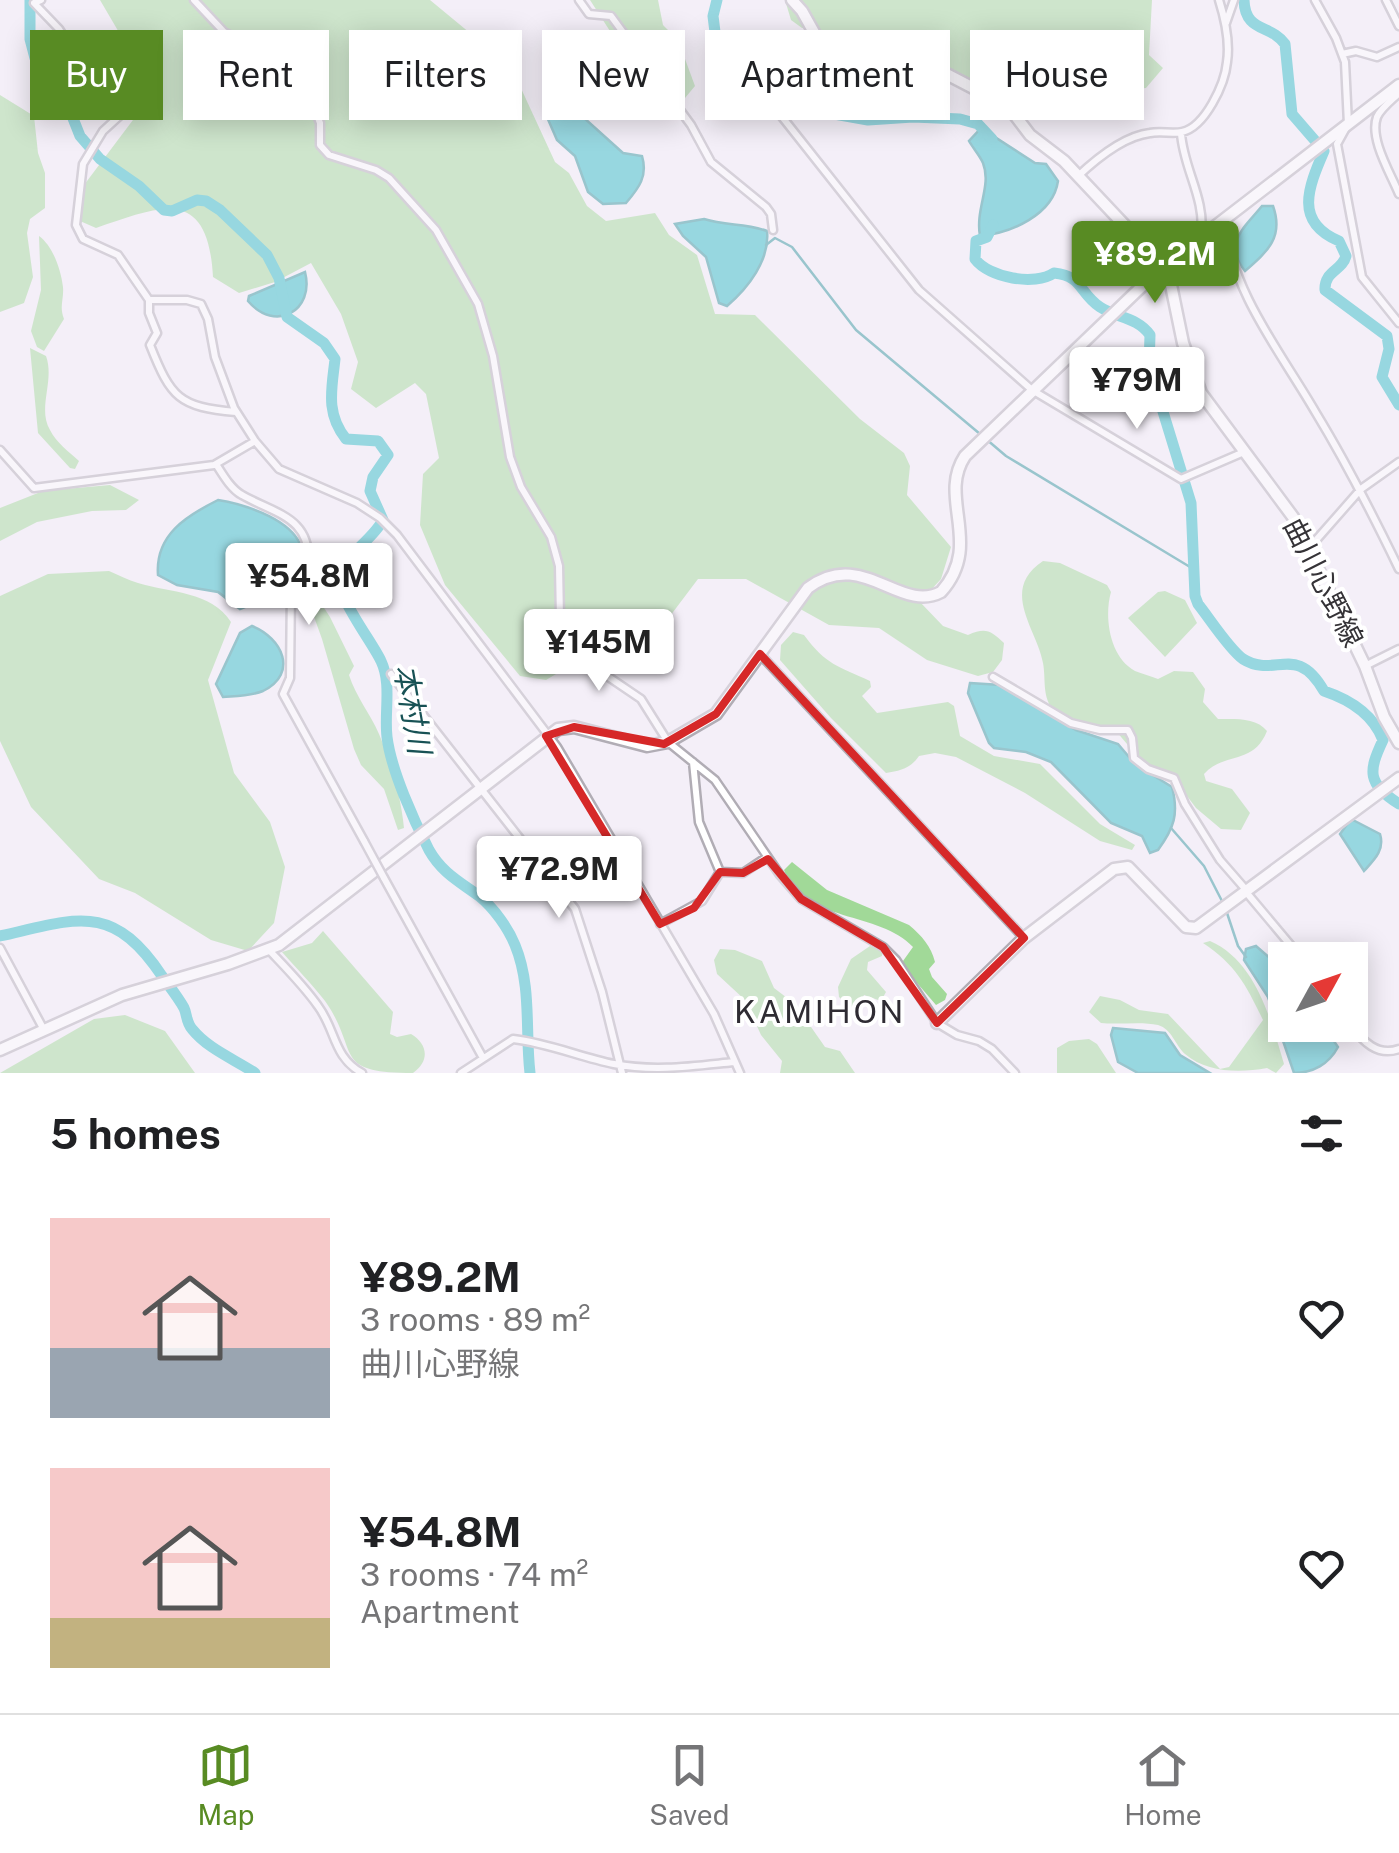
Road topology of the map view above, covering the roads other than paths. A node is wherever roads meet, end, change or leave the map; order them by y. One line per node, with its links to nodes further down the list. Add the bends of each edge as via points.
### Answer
1 (41, 0): 23 (street, via 34,3 78,59 128,82 127,109 83,164 76,225 83,239 118,254)
2 (194, 0): 41 (street, via 224,32 246,43 278,83 313,105 320,145 329,154 389,178 436,230 478,304 510,457 555,549 567,633 582,659 642,699)
3 (579, 0): 20 (street, via 589,14 611,16 711,162 766,207)
4 (792, 0): 17 (street, 曲川心野線, via 831,54 933,68 1008,106)
5 (1219, 0): 10 (street)
6 (1234, 0): 10 (street)
7 (1315, 0): 12 (street)
8 (1386, 0): 9 (street)
9 (1399, 26)
10 (1225, 29): 16 (street, via 1224,78 1208,110)
11 (1399, 47): 12 (street, via 1377,58)
12 (1342, 54): 15 (street)
13 (1399, 89): 15 (street); 18 (street, via 1377,117 1380,149)
14 (783, 120): 25 (street, via 920,290)
15 (1348, 124): 19 (street); 24 (street, via 1338,144 1362,277)
16 (1181, 133): 17 (street, via 1137,136); 21 (street, via 1202,210)
17 (1077, 177): 22 (street, 曲川心野線)
18 (1399, 194)
19 (1224, 219): 21 (street); 32 (street, via 1243,293)
20 (772, 230)
21 (1201, 236): 22 (street)
22 (1161, 268): 25 (street); 29 (street, 曲川心野線, via 1201,393)
23 (149, 300): 26 (street, via 201,304); 26 (street, via 158,333 150,345 165,382 197,408)
24 (1399, 324)
25 (1032, 390): 29 (street, via 1182,479); 36 (street, via 958,467 954,489 962,544 942,592 922,598 850,574 828,576 808,588)
26 (236, 412): 27 (street)
27 (255, 441): 31 (street); 40 (street, via 279,469 358,503 397,535)
28 (0, 450): 31 (street, via 34,488)
29 (1244, 452): 33 (street, 曲川心野線)
30 (1399, 462): 32 (street)
31 (216, 464): 59 (street, bridge, via 238,494 281,513 306,539 308,565 291,589 290,678 283,694)
32 (1361, 489): 33 (street); 34 (street)
33 (1310, 548): 37 (street, 曲川心野線)
34 (1399, 569)
35 (1399, 649): 37 (street)
36 (760, 654): 41 (street, via 716,714); 50 (street)
37 (1365, 666): 42 (street, 曲川心野線)
38 (391, 674): 45 (street)
39 (993, 677): 48 (street, via 1072,723 1128,730 1134,758 1174,778 1220,860)
40 (546, 736): 41 (street, via 574,728 640,746); 45 (street); 49 (street)
41 (668, 742): 43 (street)
42 (1399, 743)
43 (693, 760): 46 (street); 47 (street, via 700,822)
44 (1399, 778): 48 (street)
45 (479, 788): 53 (street); 61 (street, via 574,910)
46 (767, 857): 47 (street, via 744,873); 54 (street, via 801,898 883,947)
47 (720, 872): 49 (street, via 702,901)
48 (1247, 891): 50 (street, via 1191,928 1135,872 1121,867); 51 (street)
49 (660, 924): 60 (street, via 714,1014)
50 (1024, 938): 54 (street)
51 (1288, 942)
52 (0, 948): 55 (street)
53 (269, 950): 55 (street, via 122,995); 62 (street, via 321,1009 349,1066)
54 (937, 1023): 65 (street, via 980,1041)
55 (44, 1030): 58 (street)
56 (1366, 1042): 57 (street, via 1386,1052)
57 (1399, 1049)
58 (0, 1050)
59 (484, 1058): 61 (street, via 514,1039); 63 (street)
60 (734, 1062): 61 (street); 64 (street)
61 (621, 1069)
62 (362, 1073)
63 (461, 1073)
64 (740, 1073)
65 (1015, 1073)

